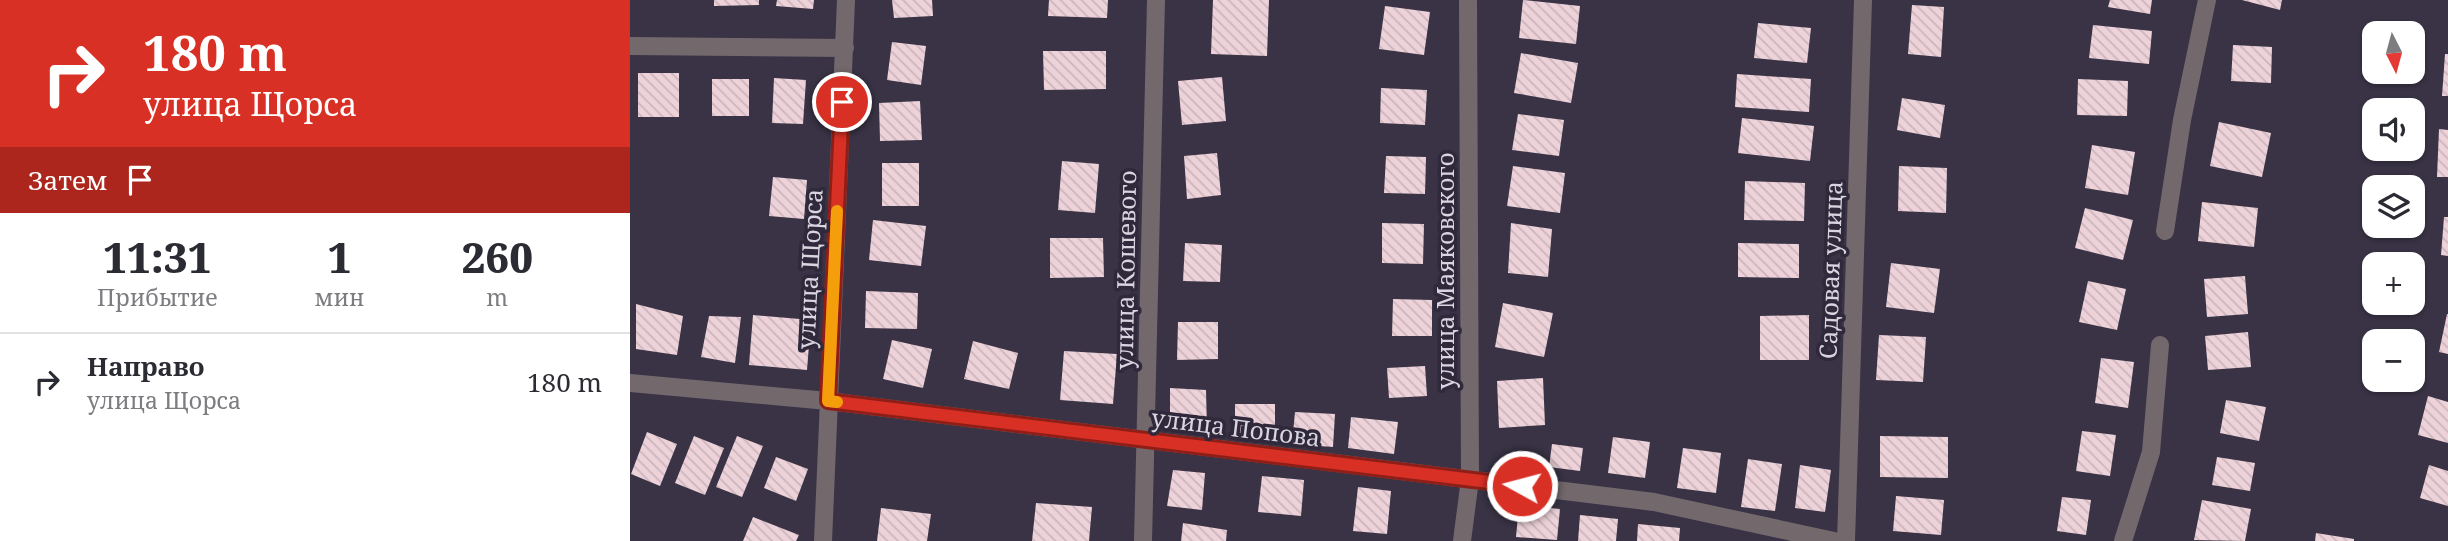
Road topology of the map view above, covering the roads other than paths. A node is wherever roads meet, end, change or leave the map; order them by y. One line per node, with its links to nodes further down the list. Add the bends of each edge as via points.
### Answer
1 (846, 0): 7 (street, улица Щорса)
2 (1156, 0): 12 (street, улица Кошевого)
3 (1468, 0): 13 (street, улица Маяковского)
4 (1863, 0): 18 (street, Садовая улица)
5 (2207, 0): 8 (street)
6 (630, 46): 7 (street)
7 (845, 48): 11 (street, улица Щорса)
8 (2165, 231)
9 (2160, 345): 19 (street, via 2151,452)
10 (630, 383): 11 (street, улица Попова)
11 (828, 401): 12 (street, улица Попова); 14 (street, улица Щорса)
12 (1145, 441): 13 (street, улица Попова); 15 (street, улица Кошевого)
13 (1470, 480): 16 (street, улица Маяковского); 17 (street, улица Попова, via 1654,502)
14 (823, 541)
15 (1143, 541)
16 (1462, 541)
17 (1834, 541)
18 (1846, 541)
19 (2123, 541)

